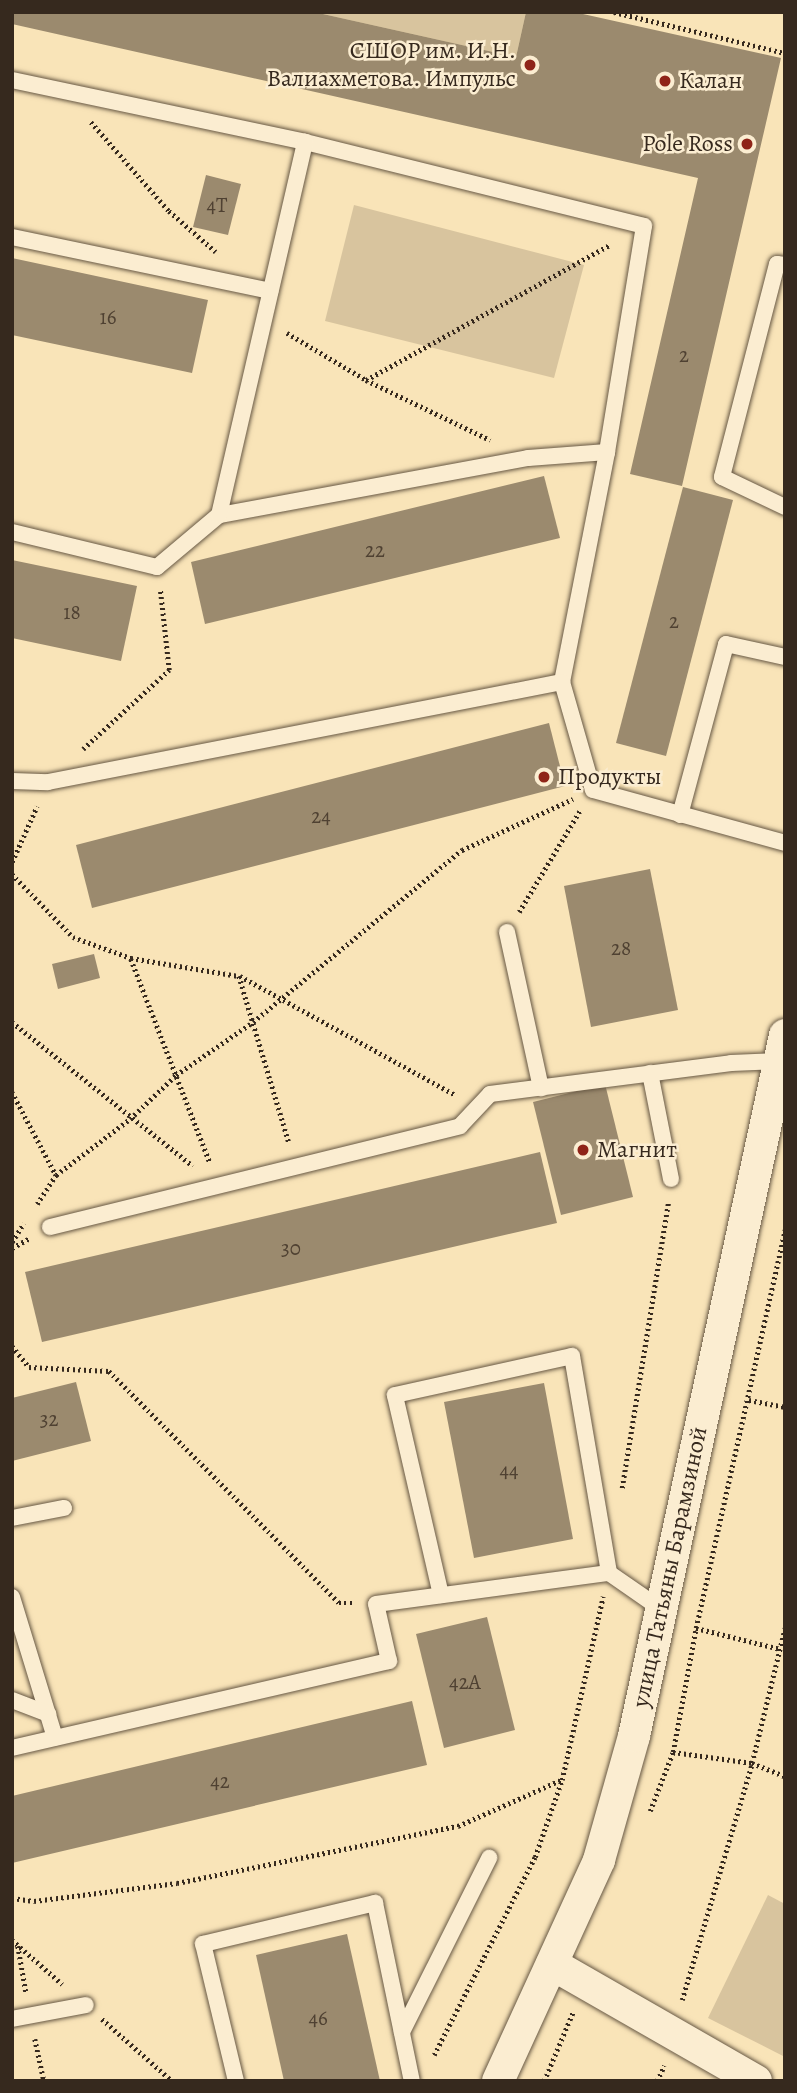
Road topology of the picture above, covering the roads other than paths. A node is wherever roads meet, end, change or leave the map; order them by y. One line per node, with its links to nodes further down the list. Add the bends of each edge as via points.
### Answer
1 (12, 80): 2 (lane)
2 (304, 142): 5 (lane); 6 (lane, via 644,226)
3 (12, 237): 5 (lane)
4 (785, 265): 7 (lane, via 777,264 723,477)
5 (263, 289): 8 (lane, via 264,320)
6 (607, 452): 8 (lane, via 528,458); 11 (lane)
7 (785, 507)
8 (219, 515): 9 (lane, via 157,567)
9 (12, 532)
10 (785, 657): 13 (lane, via 726,644)
11 (562, 682): 12 (lane, via 48,782); 13 (lane, via 593,790)
12 (12, 781)
13 (680, 815): 14 (lane)
14 (785, 844)
15 (507, 932): 18 (lane)
16 (782, 1048): 17 (lane); 26 (street, улица Татьяны Барамзиной)
17 (650, 1073): 18 (lane); 19 (lane)
18 (541, 1087): 20 (lane, via 490,1094 460,1126)
19 (671, 1179)
20 (50, 1227)
21 (64, 1508): 22 (lane)
22 (12, 1518)
23 (609, 1573): 24 (lane); 24 (lane, via 572,1356 395,1395); 26 (lane)
24 (441, 1595): 29 (lane, via 376,1604 388,1661)
25 (12, 1597): 28 (lane)
26 (661, 1609): 32 (street, улица Татьяны Барамзиной, via 634,1736 598,1860)
27 (12, 1700): 28 (lane)
28 (48, 1714): 29 (lane)
29 (55, 1738): 30 (lane)
30 (12, 1748)
31 (489, 1858): 35 (lane)
32 (552, 1965): 38 (street, улица Татьяны Барамзиной); 39 (street)
33 (86, 2005): 34 (lane)
34 (12, 2019)
35 (402, 2032): 36 (lane, via 375,1903 203,1944); 37 (lane)
36 (236, 2081)
37 (412, 2081)
38 (498, 2081)
39 (756, 2081)

